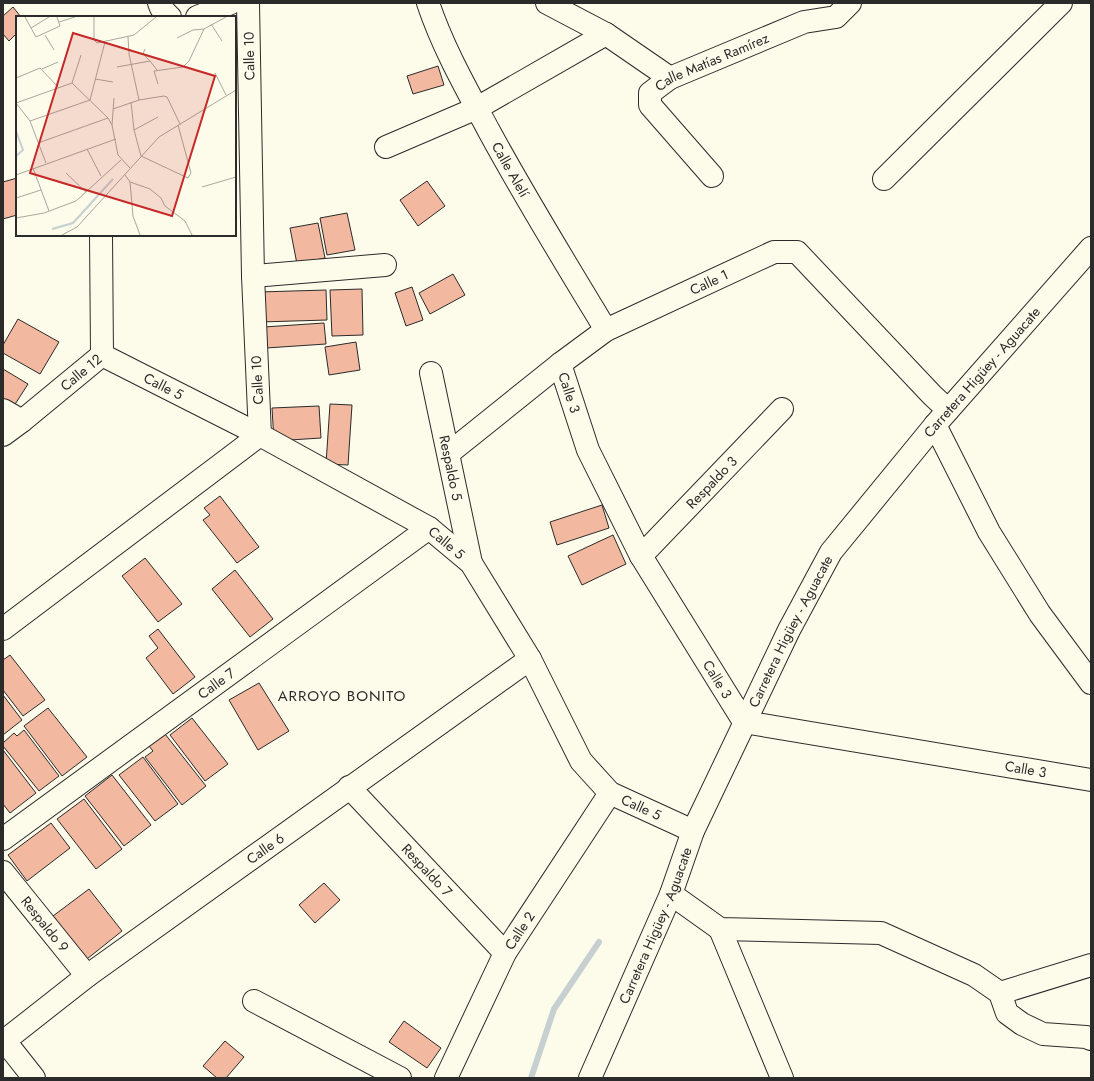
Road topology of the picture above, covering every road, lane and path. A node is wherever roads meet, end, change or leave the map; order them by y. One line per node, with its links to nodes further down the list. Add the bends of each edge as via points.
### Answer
1 (160, 3): 8 (street, via 161,8)
2 (231, 3): 9 (street)
3 (248, 3): 19 (street, Calle 10)
4 (428, 3): 12 (street, Calle Alelí, via 437,28)
5 (547, 3): 10 (street)
6 (850, 3): 11 (street, Calle Matías Ramírez, via 836,17 804,22)
7 (1061, 3): 15 (street)
8 (169, 16)
9 (199, 16)
10 (606, 34): 11 (street); 12 (street)
11 (670, 78): 14 (street, Calle Matías Ramírez, via 650,93 650,105)
12 (477, 108): 13 (street); 20 (street, Calle Alelí, via 528,201)
13 (386, 146)
14 (712, 176)
15 (884, 179)
16 (101, 236): 21 (street, Calle 12)
17 (1091, 248): 26 (street, Carretera Higüey - Aguacate)
18 (385, 265): 19 (street)
19 (253, 276): 29 (street, Calle 10)
20 (606, 330): 22 (street, Calle 1); 26 (street, Calle 1, via 774,252 798,252 932,395)
21 (102, 355): 27 (street, Calle 12); 29 (street, Calle 5)
22 (560, 364): 30 (street, Calle 1); 32 (street, Calle 3, via 588,450)
23 (431, 373): 30 (street, Respaldo 5)
24 (782, 409): 32 (street, Respaldo 3)
25 (3, 410): 27 (street)
26 (942, 417): 36 (street, via 989,532 1040,614); 37 (street, Carretera Higüey - Aguacate, via 831,552)
27 (22, 421): 28 (street, Calle 12)
28 (3, 435)
29 (260, 435): 31 (street, Calle 5); 34 (street)
30 (449, 453): 33 (street, Respaldo 5)
31 (429, 528): 33 (street, Calle 5); 42 (street, Calle 7)
32 (641, 556): 37 (street, Calle 3)
33 (471, 563): 35 (street, Calle 5)
34 (3, 629)
35 (530, 659): 39 (street, Calle 6); 40 (street, Calle 5, via 581,761)
36 (1091, 683)
37 (744, 722): 38 (street, Calle 3); 41 (street, Carretera Higüey - Aguacate)
38 (1091, 780)
39 (349, 787): 46 (street, Respaldo 7); 48 (street, Calle 6)
40 (610, 793): 41 (street, Calle 5); 46 (street, Calle 2)
41 (693, 831): 44 (street, Carretera Higüey - Aguacate)
42 (3, 839)
43 (3, 872): 48 (street, Respaldo 9)
44 (671, 894): 45 (street); 56 (street, Carretera Higüey - Aguacate)
45 (720, 929): 49 (street, via 881,933 974,976); 57 (street)
46 (504, 953): 55 (street, Calle 2)
47 (1091, 965): 49 (street)
48 (87, 976): 52 (street, Calle 6)
49 (1000, 994): 51 (street, via 1007,1013 1022,1024 1043,1034)
50 (254, 1001): 54 (street)
51 (1091, 1039)
52 (4, 1041): 53 (street)
53 (34, 1078)
54 (400, 1078)
55 (446, 1078)
56 (590, 1078)
57 (782, 1078)

